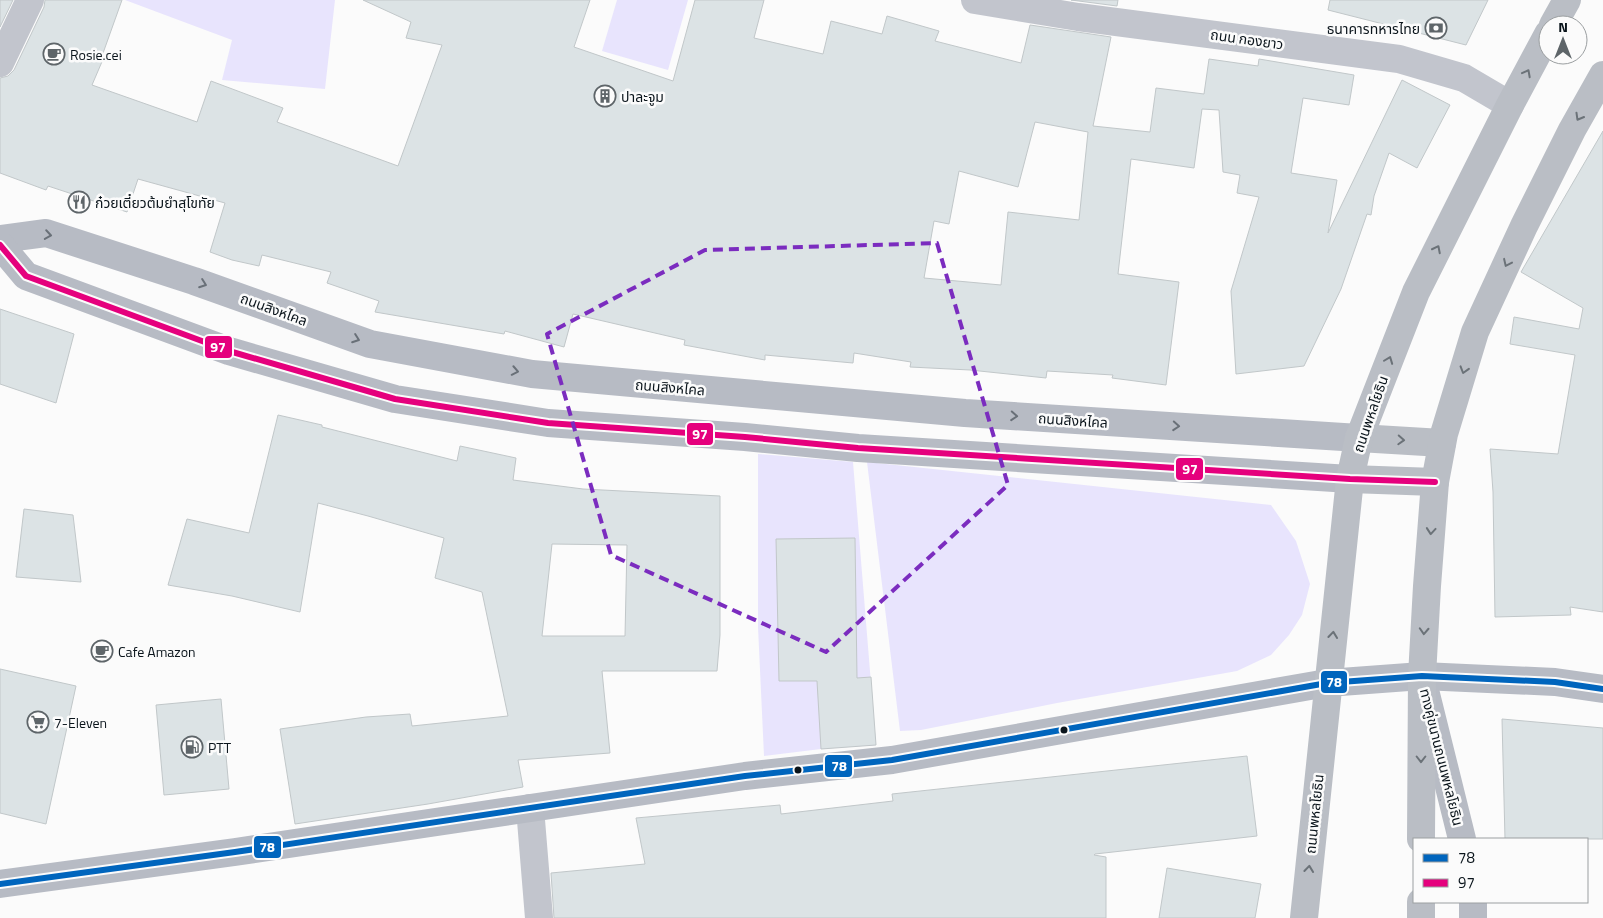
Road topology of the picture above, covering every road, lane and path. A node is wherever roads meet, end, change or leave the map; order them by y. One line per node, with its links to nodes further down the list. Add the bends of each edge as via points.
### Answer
1 (30, 0): 6 (street)
2 (975, 0): 8 (street, ถนน กองยาว, via 1078,17 1399,59 1464,78)
3 (1567, 0): 4 (main road)
4 (1559, 15)
5 (1538, 53): 8 (main road, ถนนพหลโยธิน, one-way to 5)
6 (0, 63)
7 (1603, 74): 12 (main road, one-way to 12, via 1541,191 1475,332)
8 (1510, 105): 11 (main road, ถนนพหลโยธิน, one-way to 8, via 1416,292)
9 (0, 239): 11 (main road, ถนนสิงหไคล, one-way to 11, via 46,233 194,280 370,344 532,374 966,413)
10 (0, 245): 13 (main road, via 26,276 229,351 396,399 548,423 858,448)
11 (1359, 438): 12 (main road, one-way to 12); 13 (main road, ถนนพหลโยธิน)
12 (1442, 443): 14 (main road)
13 (1350, 479): 14 (main road); 16 (main road, ถนนพหลโยธิน, one-way to 13)
14 (1435, 482): 15 (main road, one-way to 15)
15 (1422, 676): 16 (main road); 17 (main road, via 1555,682); 19 (main road, one-way to 19); 20 (main road, ทางคู่ขนานถนนพหลโยธิน)
16 (1327, 683): 18 (main road, via 892,760 745,776); 25 (main road, ถนนพหลโยธิน, one-way to 16)
17 (1603, 689)
18 (530, 808): 21 (main road); 24 (street)
19 (1421, 838)
20 (1462, 838)
21 (0, 884)
22 (1421, 903): 26 (main road)
23 (1474, 903): 27 (main road)
24 (539, 918)
25 (1304, 918)
26 (1421, 918)
27 (1473, 918)

